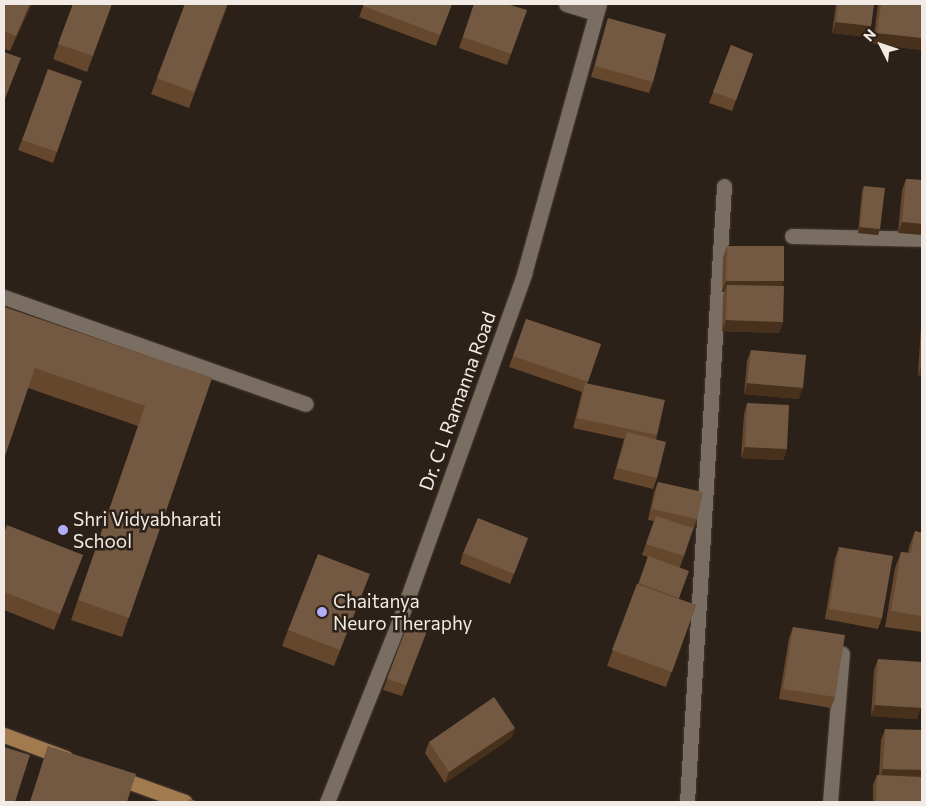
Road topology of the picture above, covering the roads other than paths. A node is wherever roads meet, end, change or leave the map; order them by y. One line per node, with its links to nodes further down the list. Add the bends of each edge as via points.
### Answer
1 (566, 4): 2 (street)
2 (598, 8): 13 (street, Dr. C L Ramanna Road, via 524,274 399,622)
3 (724, 186): 14 (street)
4 (792, 236): 5 (street)
5 (922, 238)
6 (4, 297): 7 (street)
7 (306, 404)
8 (842, 653): 15 (street)
9 (4, 735): 10 (street)
10 (85, 765)
11 (103, 772): 12 (street)
12 (185, 802)
13 (327, 802)
14 (687, 802)
15 (830, 802)

